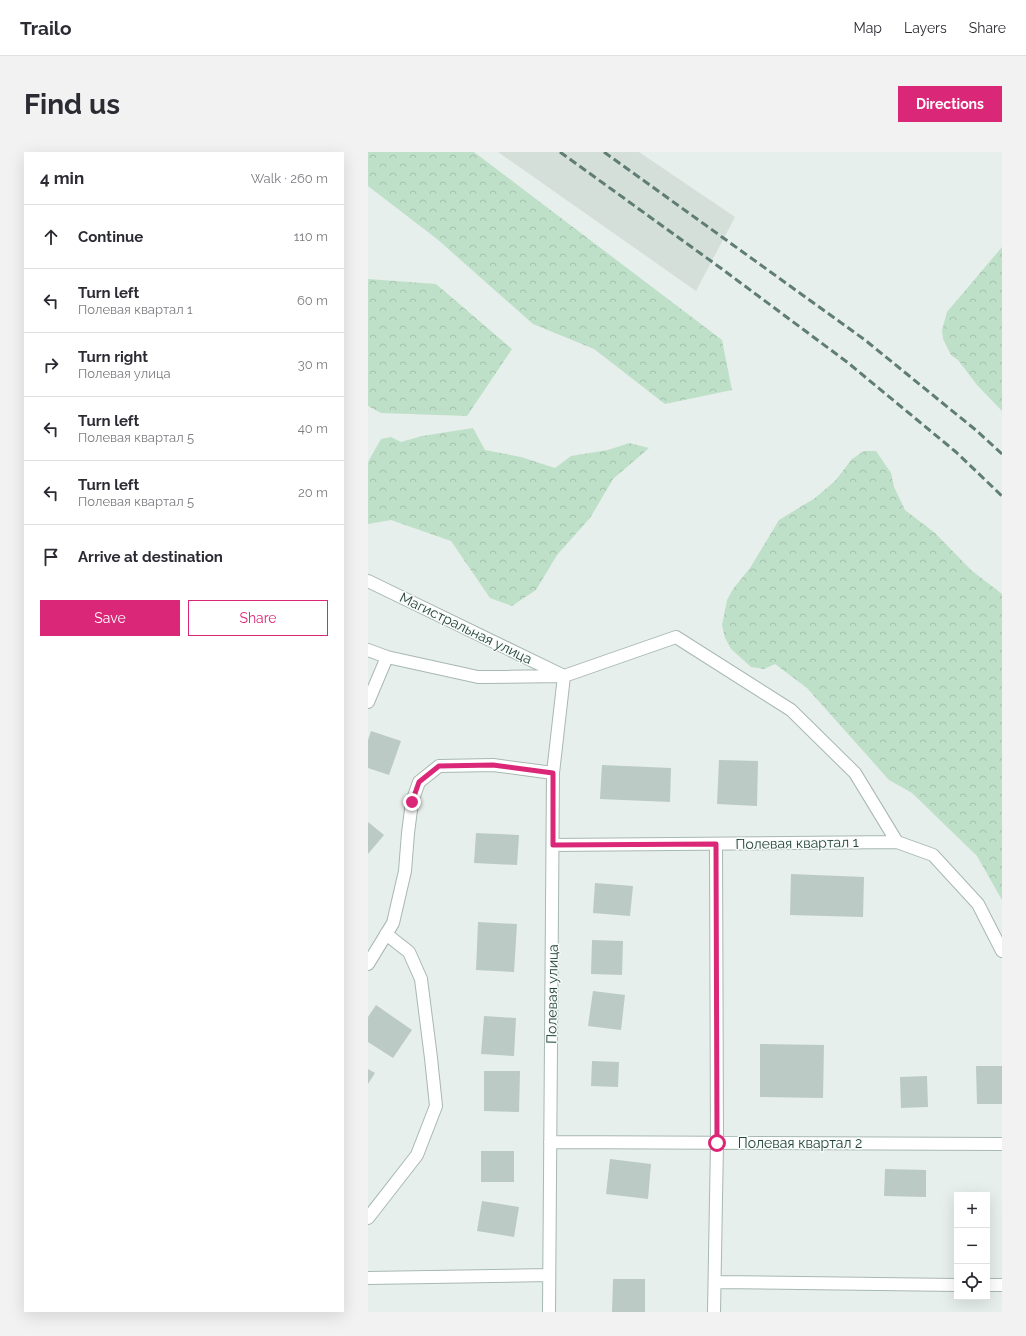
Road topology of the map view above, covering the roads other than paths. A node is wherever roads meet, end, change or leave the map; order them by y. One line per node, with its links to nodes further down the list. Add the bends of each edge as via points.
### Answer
1 (368, 581): 4 (street, Магистральная улица)
2 (368, 650): 3 (street)
3 (387, 657): 4 (street, via 478,677); 5 (street)
4 (564, 676): 6 (street, Полевая улица); 7 (street, via 676,637 791,710 855,773)
5 (368, 702)
6 (553, 773): 9 (street, Полевая улица); 10 (street, via 493,765 439,766 419,782 412,802 405,871 393,923)
7 (897, 842): 8 (street, Полевая квартал 1); 11 (street, via 933,855 978,904)
8 (716, 844): 9 (street, Полевая квартал 1); 14 (street)
9 (553, 845): 13 (street, Полевая улица)
10 (386, 934): 12 (street); 16 (street, via 409,952 421,979 436,1106 416,1154)
11 (1002, 951)
12 (368, 964)
13 (550, 1142): 14 (street, Полевая квартал 2); 17 (street, Полевая улица)
14 (717, 1143): 15 (street, Полевая квартал 2); 19 (street)
15 (1002, 1144)
16 (368, 1218)
17 (549, 1275): 18 (street); 23 (street, Полевая улица)
18 (368, 1278)
19 (715, 1282): 20 (street); 24 (street)
20 (954, 1284)
21 (990, 1285): 22 (street)
22 (1002, 1285)
23 (549, 1312)
24 (714, 1312)

